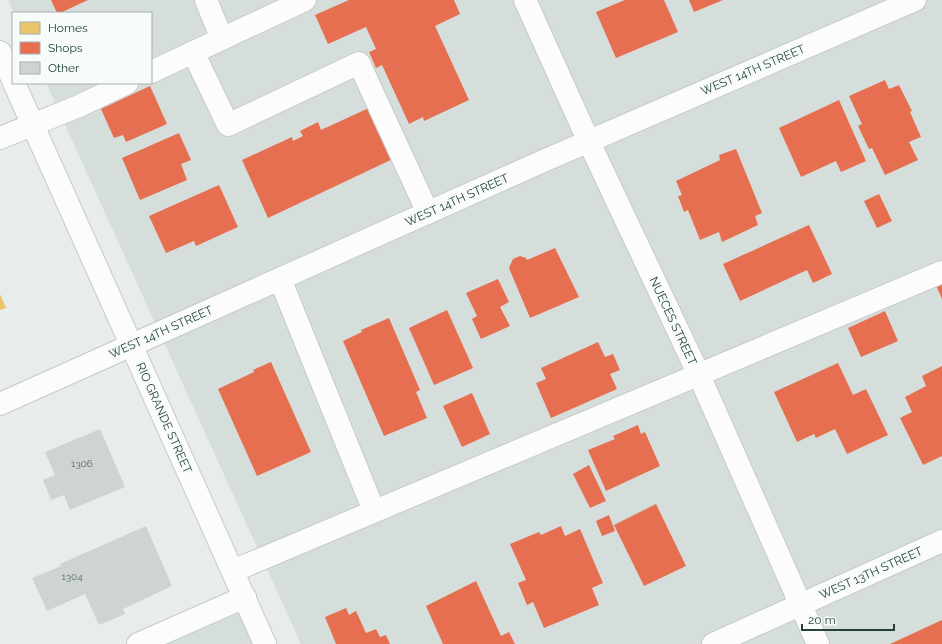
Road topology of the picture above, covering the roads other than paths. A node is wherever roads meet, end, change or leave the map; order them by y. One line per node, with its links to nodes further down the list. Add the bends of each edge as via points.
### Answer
1 (206, 0): 5 (street)
2 (305, 0): 5 (street)
3 (525, 0): 14 (street, NUECES STREET)
4 (915, 0): 14 (street, WEST 14TH STREET)
5 (222, 39): 7 (street)
6 (0, 52): 9 (street, RIO GRANDE STREET)
7 (193, 52): 8 (street); 15 (street, via 228,125 359,63)
8 (152, 72)
9 (12, 78)
10 (15, 84): 12 (street, RIO GRANDE STREET)
11 (125, 84): 12 (street)
12 (33, 124): 13 (street); 18 (street, RIO GRANDE STREET)
13 (0, 138)
14 (589, 142): 15 (street, WEST 14TH STREET); 19 (street, NUECES STREET)
15 (428, 213): 17 (street, WEST 14TH STREET)
16 (942, 272): 19 (street)
17 (280, 279): 18 (street, WEST 14TH STREET); 21 (street)
18 (132, 345): 20 (street, WEST 14TH STREET); 23 (street, RIO GRANDE STREET)
19 (699, 375): 21 (street); 25 (street, NUECES STREET)
20 (0, 404)
21 (374, 511): 23 (street)
22 (942, 541): 25 (street, WEST 13TH STREET)
23 (233, 571): 24 (street, RIO GRANDE STREET)
24 (245, 597): 26 (street); 27 (street, RIO GRANDE STREET)
25 (800, 605): 28 (street, WEST 13TH STREET); 29 (street, NUECES STREET)
26 (138, 644)
27 (265, 644)
28 (713, 644)
29 (818, 644)

